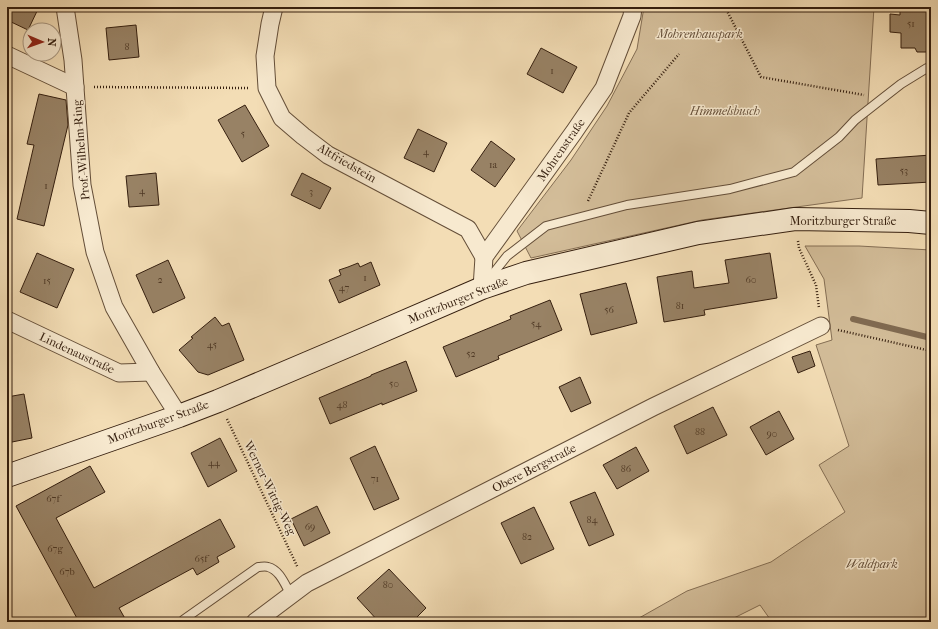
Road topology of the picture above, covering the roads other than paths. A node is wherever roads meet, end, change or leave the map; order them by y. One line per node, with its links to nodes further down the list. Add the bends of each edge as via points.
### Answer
1 (65, 7): 6 (street, Prof.-Wilhelm-Ring)
2 (274, 7): 8 (street, Altfriedstein, via 265,56 267,88 282,118 328,155 468,229)
3 (633, 7): 8 (street, Mohrenstraße, via 632,16 604,88)
4 (7, 56): 6 (street)
5 (931, 68): 9 (lane, via 901,84 794,172 730,189 627,205 546,226 506,256)
6 (75, 87): 12 (street, Prof.-Wilhelm-Ring, via 82,185 95,252 114,307)
7 (931, 223): 9 (street, Moritzburger Straße, via 795,218 698,233 526,273)
8 (484, 257): 9 (street)
9 (482, 288): 13 (street, Moritzburger Straße)
10 (7, 320): 12 (street, Lindenaustraße, via 119,373)
11 (821, 326): 15 (street, Obere Bergstraße, via 653,407 307,583)
12 (150, 372): 13 (street, Prof.-Wilhelm-Ring)
13 (179, 416): 14 (street, Moritzburger Straße)
14 (7, 476)
15 (291, 595): 16 (lane, via 274,570 267,566 258,567); 17 (street, Obere Bergstraße)
16 (183, 620)
17 (255, 622)

